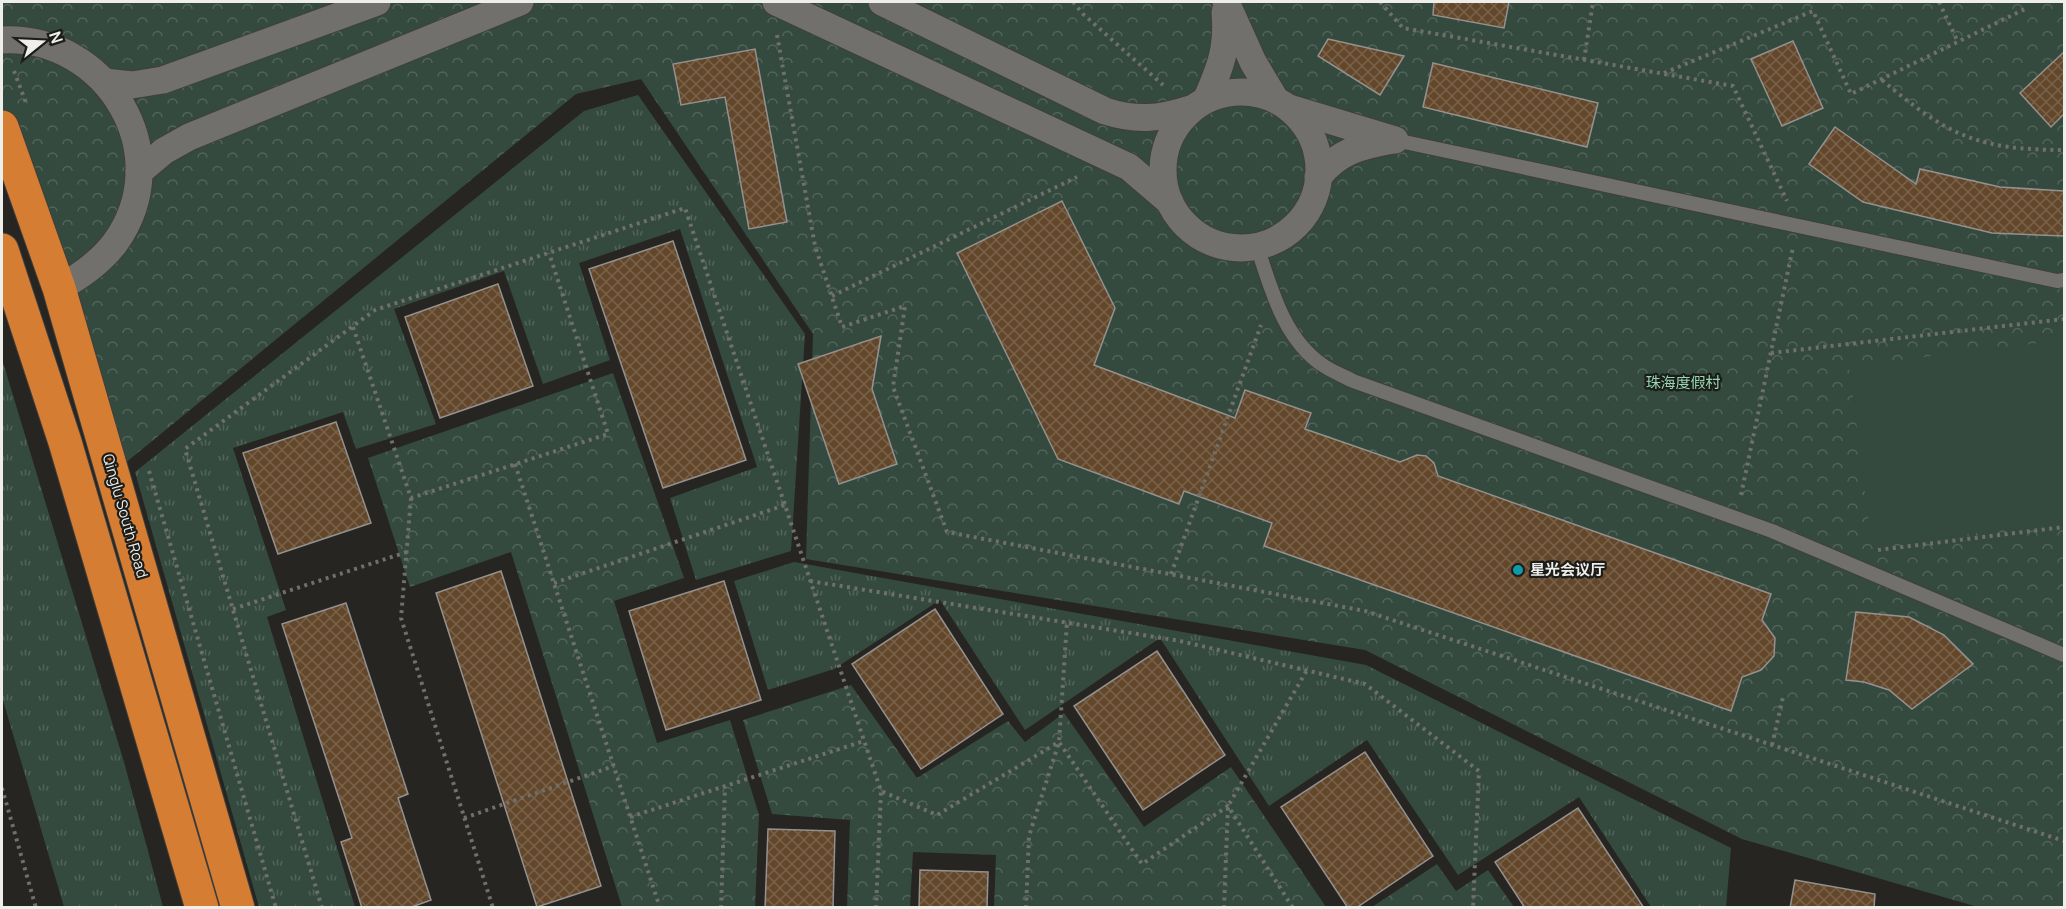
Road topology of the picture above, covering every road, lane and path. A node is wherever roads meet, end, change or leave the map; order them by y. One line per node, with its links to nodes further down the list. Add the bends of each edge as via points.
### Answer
1 (377, 2): 15 (street, via 163,81 132,85)
2 (520, 2): 22 (street, via 189,137)
3 (882, 2): 16 (street, via 1105,111 1143,119 1163,118)
4 (1073, 2): 16 (path, via 1083,14)
5 (1225, 2): 16 (street, via 1227,36 1222,65); 17 (street, via 1253,62)
6 (1593, 2): 12 (path)
7 (1939, 2): 11 (path)
8 (2027, 8): 11 (path)
9 (775, 13): 21 (street); 31 (path, via 815,246)
10 (2, 40): 15 (street, via 18,39 65,52)
11 (1958, 42): 14 (path)
12 (1584, 60)
13 (1663, 74): 14 (path, via 1813,10 1851,94)
14 (1882, 80): 20 (path, via 1920,112 1967,139 2018,150)
15 (105, 82): 22 (street, via 120,101 130,124)
16 (1199, 104): 17 (street, via 1230,92 1253,92); 24 (street, via 1176,124 1167,142 1163,182)
17 (1282, 104): 19 (street); 23 (street, via 1303,122 1313,139)
18 (2, 127): 29 (highway, Qinglu South Road)
19 (1395, 140): 23 (street, via 1345,153 1331,161); 28 (lane)
20 (2064, 150)
21 (1113, 160): 24 (street, via 1129,167); 31 (path)
22 (139, 172): 29 (street, via 136,197 116,242 100,261)
23 (1318, 177): 25 (street, via 1315,193 1299,222 1280,237)
24 (1170, 202): 25 (street, via 1190,230 1205,239 1239,248)
25 (1257, 246): 30 (lane)
26 (2, 250): 62 (highway, via 69,453)
27 (549, 253): 33 (path, via 375,310); 35 (path, via 608,434); 37 (path, via 685,208)
28 (2064, 280)
29 (59, 288): 63 (highway, Qinglu South Road)
30 (1273, 293): 40 (lane, via 1283,318 1307,352 1353,381 1772,531); 41 (path)
31 (832, 296): 41 (path, via 842,327 905,306 893,387 946,532)
32 (2064, 319): 34 (path)
33 (353, 326): 36 (path); 44 (path, via 185,449)
34 (1771, 353)
35 (515, 464): 36 (path); 43 (path)
36 (411, 498): 39 (path)
37 (784, 506): 42 (path); 43 (path)
38 (2064, 527): 40 (path)
39 (407, 552): 44 (path); 58 (path, via 401,618)
40 (1830, 556): 46 (lane)
41 (1171, 574): 51 (path, via 1365,611)
42 (810, 581): 45 (path); 49 (path)
43 (554, 583): 52 (path)
44 (233, 609): 64 (path)
45 (1067, 622): 47 (path, via 1180,641); 50 (path)
46 (2064, 655)
47 (1307, 670): 56 (path); 60 (path, via 1365,684 1479,771)
48 (1783, 698): 51 (path)
49 (864, 741): 53 (path); 55 (path)
50 (1059, 742): 55 (path, via 937,815); 56 (path, via 1142,864); 69 (path, via 1029,836)
51 (1772, 745): 59 (path)
52 (614, 766): 57 (path); 58 (path)
53 (725, 787): 57 (path); 67 (path)
54 (2, 788): 61 (path)
55 (880, 790): 68 (path)
56 (1228, 806): 70 (path); 71 (path)
57 (630, 817): 66 (path)
58 (465, 818): 65 (path)
59 (2064, 841)
60 (1474, 906): 72 (path)
61 (36, 908)
62 (202, 908)
63 (238, 908)
64 (322, 908)
65 (493, 908)
66 (660, 908)
67 (721, 908)
68 (876, 908)
69 (1026, 908)
70 (1224, 908)
71 (1293, 908)
72 (1467, 908)

